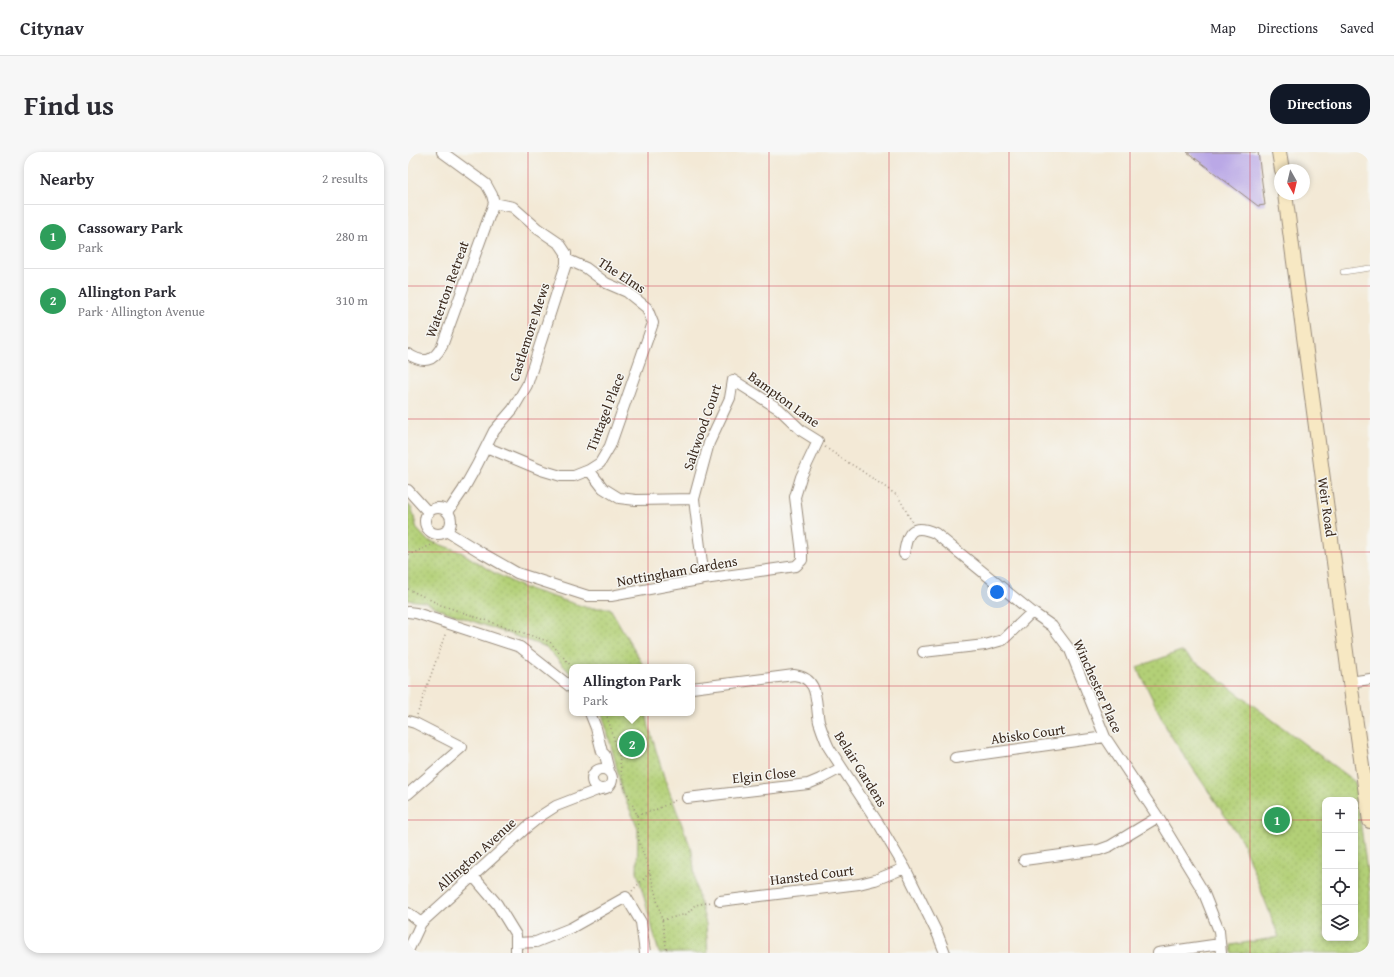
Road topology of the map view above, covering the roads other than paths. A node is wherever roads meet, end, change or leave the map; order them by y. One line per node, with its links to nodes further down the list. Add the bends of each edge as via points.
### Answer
1 (442, 152): 5 (street, via 486,184)
2 (1279, 152): 3 (street)
3 (1281, 164)
4 (1286, 200): 26 (street, Weir Road)
5 (494, 202): 6 (street, via 513,207 560,244 566,253); 10 (street, Waterton Retreat, via 436,357 428,360)
6 (566, 259): 9 (street, The Elms, via 586,268 606,283 627,292 647,308); 13 (street, Castlemore Mews, via 528,385 513,409 494,431)
7 (1370, 268): 8 (lane)
8 (1343, 272)
9 (653, 323): 14 (street, Tintagel Place, via 610,446 600,463)
10 (408, 354)
11 (733, 380): 12 (street, Bampton Lane, via 779,409 802,431); 16 (street, Saltwood Court, via 730,398 709,443)
12 (818, 441): 21 (street, Nottingham Gardens, via 801,477 795,497 802,560 796,566)
13 (486, 447): 14 (street, Tintagel Place, via 561,476 574,476); 18 (street, Castlemore Mews)
14 (589, 470): 16 (street, via 603,488 619,498)
15 (408, 490): 17 (street)
16 (694, 499): 21 (street, Saltwood Court)
17 (428, 512): 18 (street, via 438,508); 19 (street, via 425,522 428,528 437,534)
18 (448, 512): 19 (street, via 451,522)
19 (446, 531): 21 (street, Nottingham Gardens, via 517,573 588,596 612,596)
20 (904, 554): 23 (street, Winchester Place, via 906,540 916,529 935,533)
21 (704, 579)
22 (408, 612): 27 (street, via 520,647)
23 (1032, 612): 24 (street, via 1003,640 985,645); 31 (street, Winchester Place, via 1052,626 1070,650)
24 (923, 652)
25 (1370, 679): 26 (street)
26 (1350, 682): 41 (street, Weir Road)
27 (569, 686)
28 (695, 688): 34 (street, Belair Gardens, via 794,675 806,678 814,688 824,737)
29 (591, 716): 32 (street)
30 (411, 722): 38 (street, via 462,747)
31 (1105, 737): 33 (street, Abisko Court); 40 (street, Winchester Place)
32 (602, 752): 35 (street); 36 (street)
33 (955, 758)
34 (841, 768): 39 (street, Elgin Close, via 808,784); 43 (street, Belair Gardens)
35 (597, 769): 36 (street); 37 (street, via 592,780)
36 (609, 771): 37 (street, via 612,776 611,783 606,788)
37 (596, 786): 44 (street, Allington Avenue, via 542,815)
38 (408, 794)
39 (688, 798)
40 (1158, 817): 42 (street, via 1099,850); 49 (street, Winchester Place, via 1203,891 1219,931)
41 (1370, 821)
42 (1024, 860)
43 (905, 868): 45 (street, Hansted Court, via 859,884); 52 (street, Belair Gardens)
44 (473, 876): 47 (street, Allington Avenue); 48 (street, via 496,904 516,935)
45 (720, 901)
46 (408, 914): 47 (street)
47 (421, 922): 50 (street, Allington Avenue)
48 (516, 948): 51 (street, via 572,928 626,897 641,922)
49 (1220, 949): 53 (street)
50 (408, 951)
51 (645, 953)
52 (945, 953)
53 (1158, 953)

